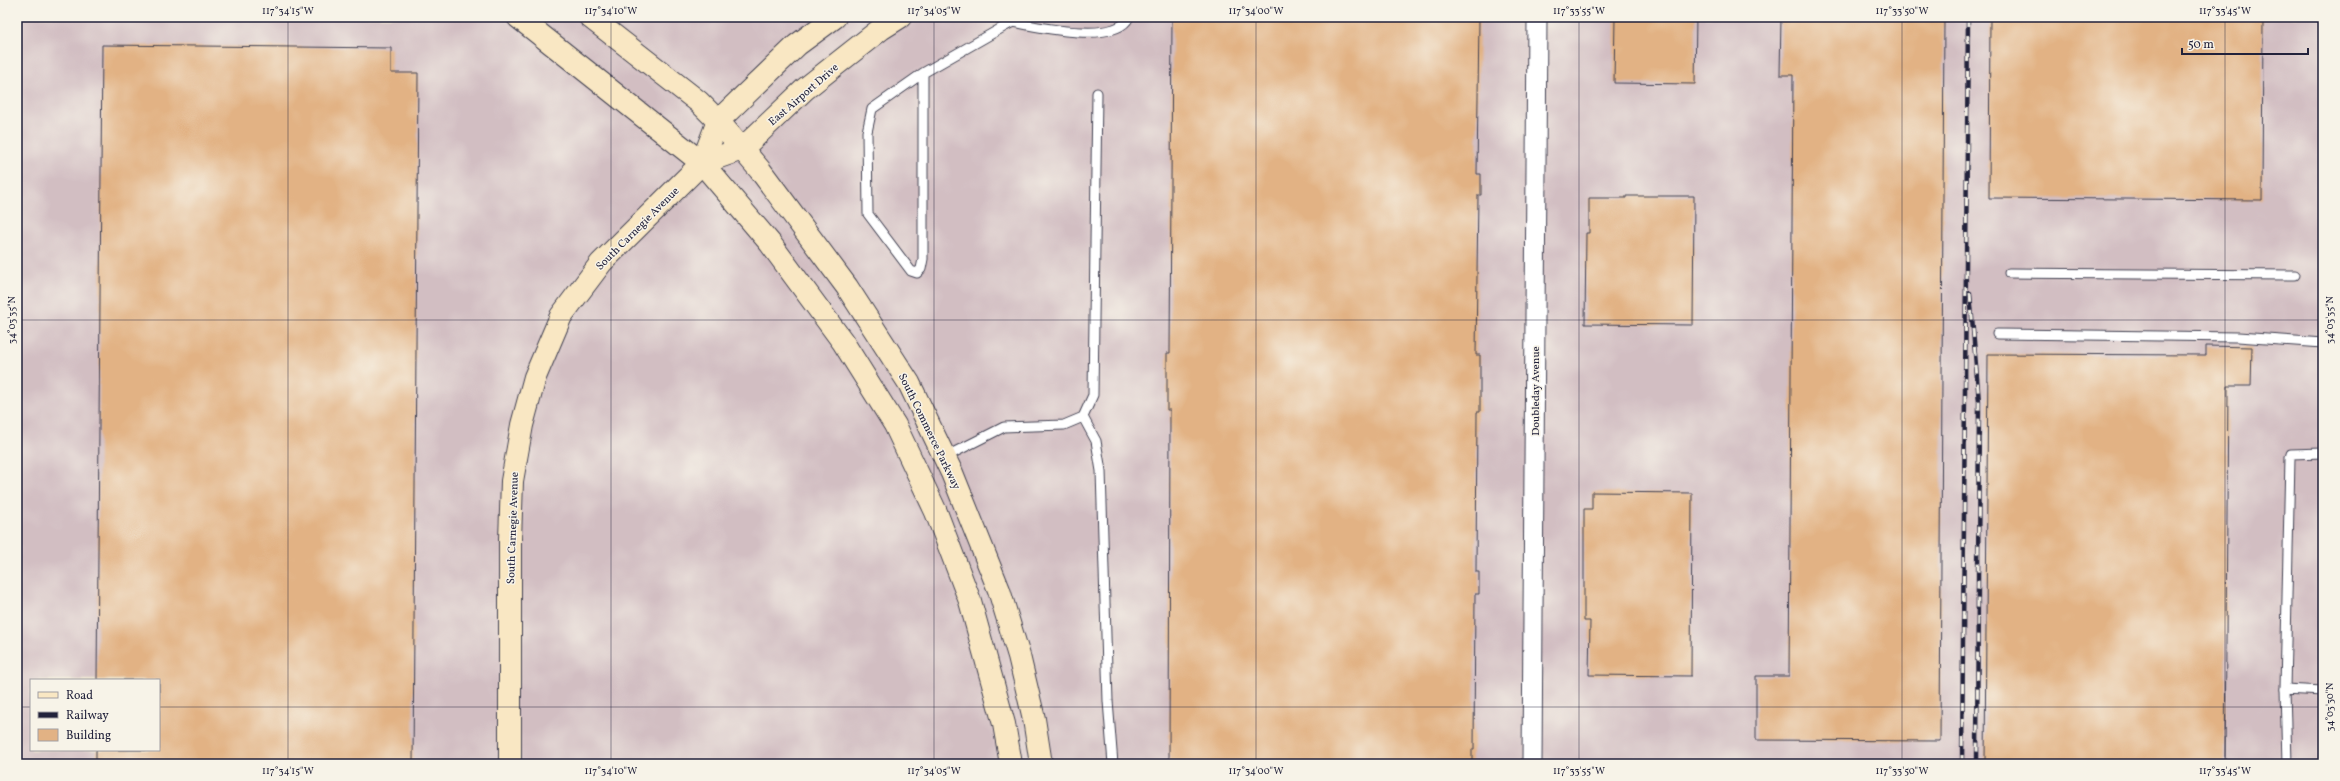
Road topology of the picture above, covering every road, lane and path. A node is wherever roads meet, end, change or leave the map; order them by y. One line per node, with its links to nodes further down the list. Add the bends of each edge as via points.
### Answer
1 (518, 17): 13 (main road)
2 (590, 17): 11 (main road, via 699,102)
3 (835, 17): 11 (main road, via 797,45)
4 (900, 17): 12 (main road, East Airport Drive, via 805,89)
5 (1024, 17): 8 (lane)
6 (1129, 17): 8 (lane, via 1118,28 1090,32 1059,31)
7 (1537, 17): 27 (street, Doubleday Avenue)
8 (1008, 21): 9 (lane)
9 (923, 73): 9 (lane, via 872,109 867,132 868,214 911,271 917,273 921,269 923,259)
10 (1097, 93): 18 (lane, via 1093,395)
11 (718, 121): 12 (main road, South Commerce Parkway); 13 (main road)
12 (742, 149): 13 (main road, East Airport Drive); 20 (main road, South Commerce Parkway, via 847,287 908,383)
13 (702, 163): 23 (main road, South Carnegie Avenue, via 601,263 579,289 561,316 535,377 522,425 512,481); 24 (main road, via 770,243 843,342 895,425 936,512 970,601 1004,724)
14 (2009, 273): 15 (lane)
15 (2294, 275)
16 (1997, 334): 17 (lane, via 2238,337)
17 (2323, 343)
18 (1083, 417): 20 (lane, via 1064,425 1004,427); 26 (lane, via 1096,441 1101,471)
19 (2323, 453): 21 (lane, via 2291,454 2290,458)
20 (944, 457): 25 (main road, South Commerce Parkway, via 999,590 1023,672)
21 (2285, 689): 22 (lane); 28 (lane)
22 (2323, 691)
23 (510, 764)
24 (1011, 764)
25 (1041, 764)
26 (1112, 764)
27 (1532, 764)
28 (2287, 764)

